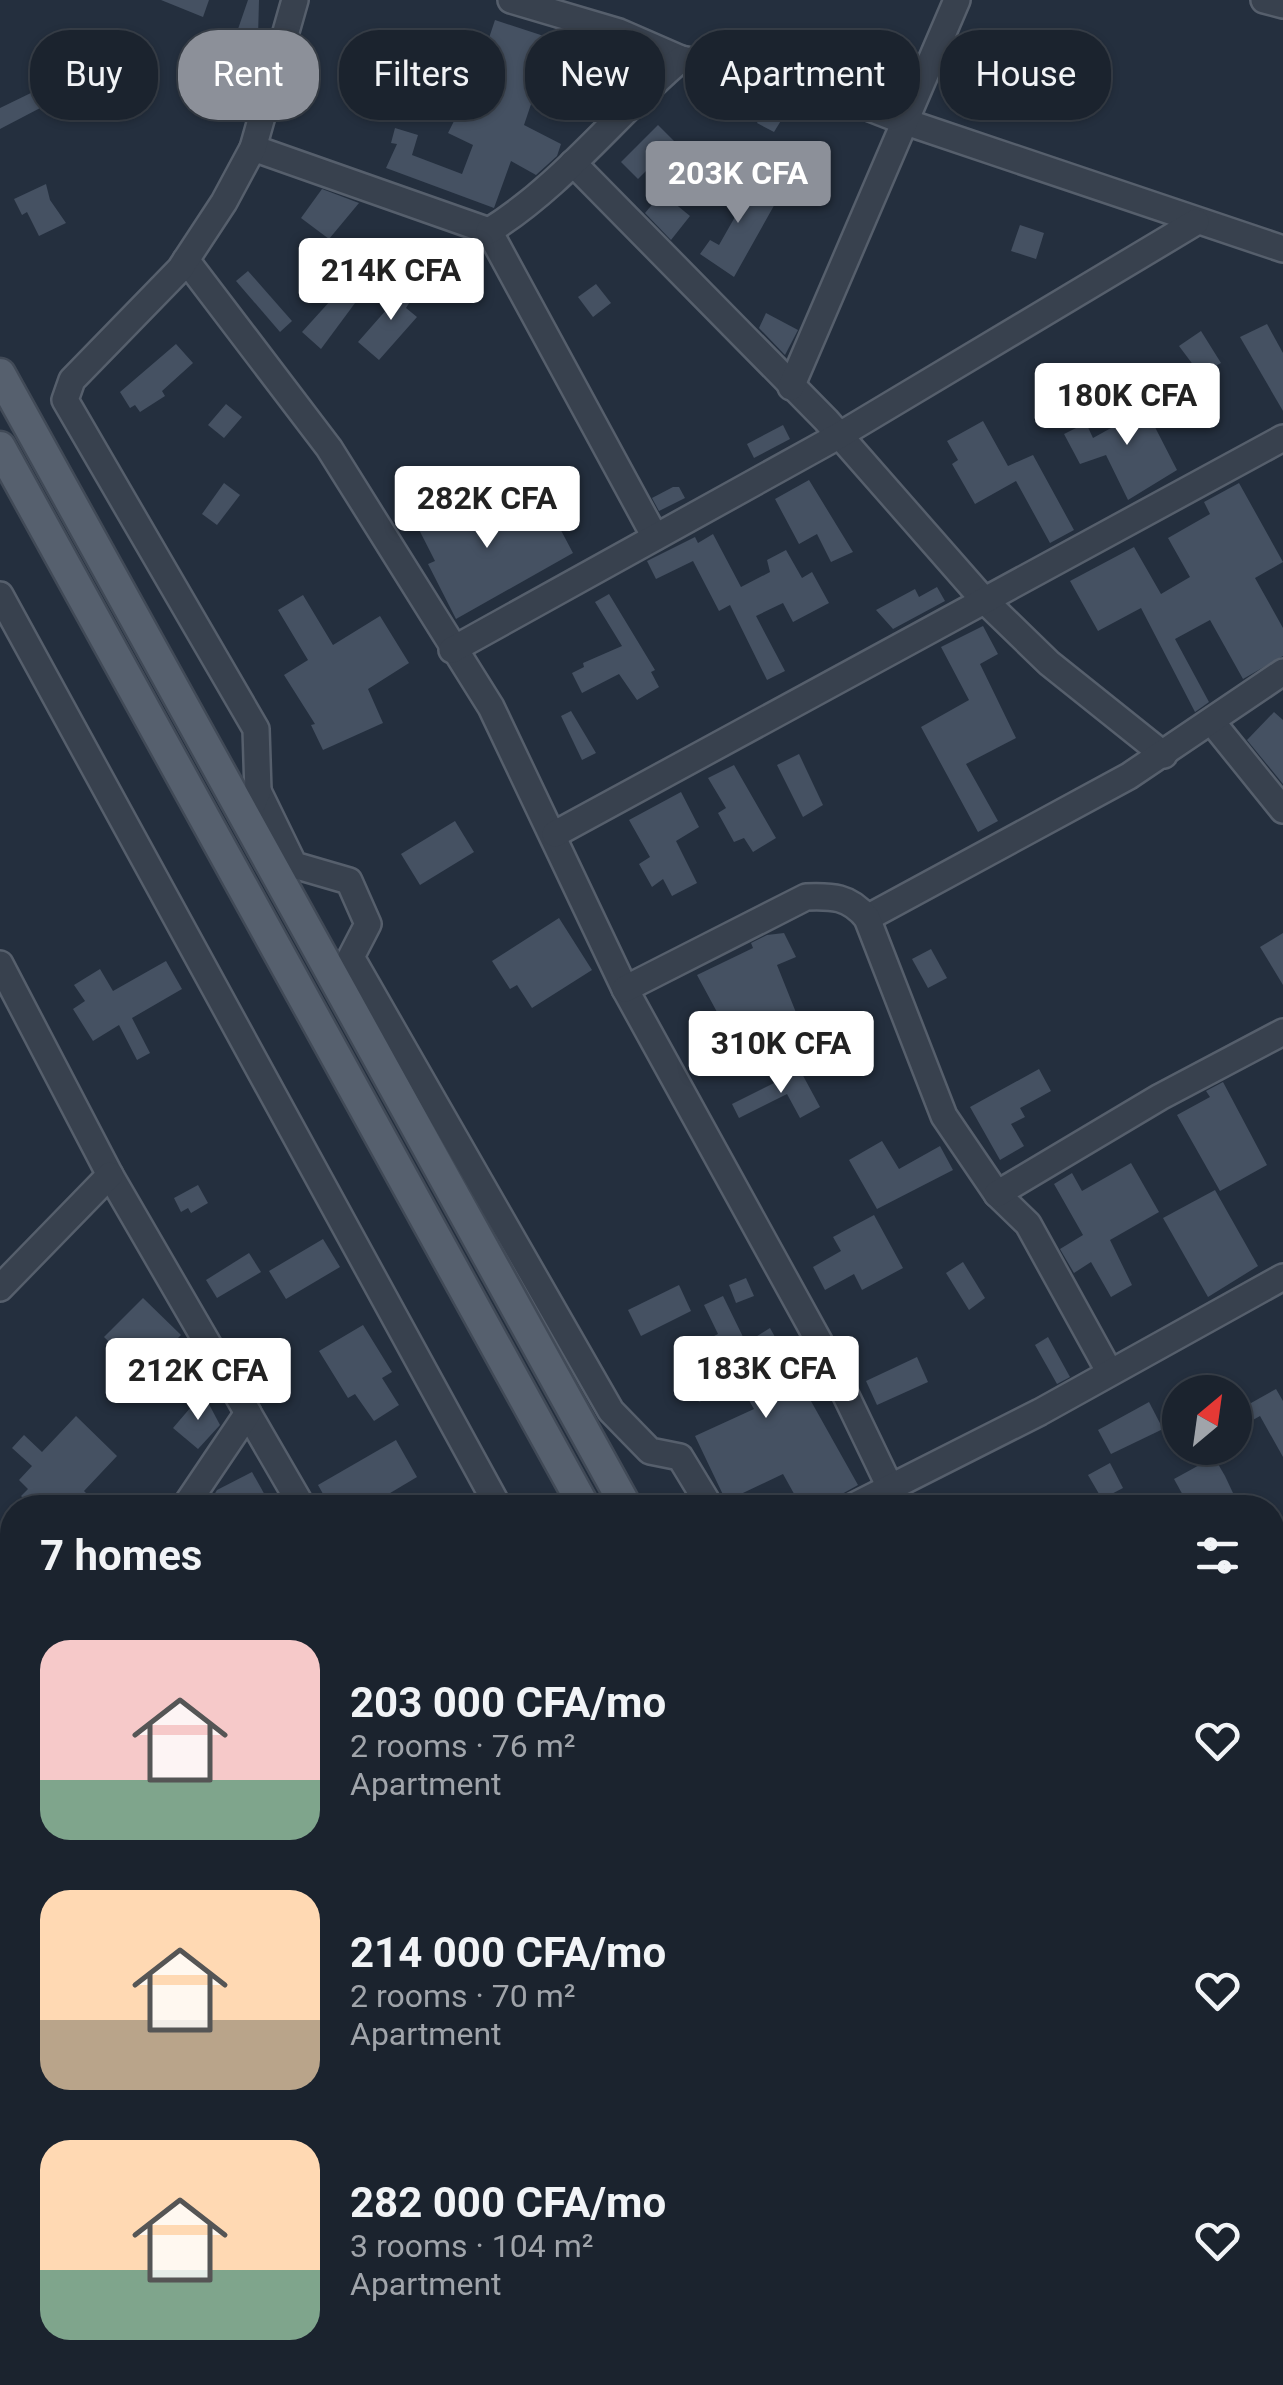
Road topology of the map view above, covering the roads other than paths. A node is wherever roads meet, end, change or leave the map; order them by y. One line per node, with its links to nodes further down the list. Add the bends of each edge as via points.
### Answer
1 (294, 0): 8 (street)
2 (511, 0): 6 (street)
3 (957, 0): 7 (street)
4 (1264, 0): 5 (street)
5 (1283, 6)
6 (682, 59): 7 (street, via 801,80); 9 (street)
7 (906, 122): 10 (street); 15 (street)
8 (253, 148): 11 (street); 13 (street)
9 (573, 163): 11 (street); 15 (street)
10 (1196, 222): 12 (street); 16 (street)
11 (489, 231): 19 (street)
12 (1283, 249)
13 (186, 260): 22 (street, via 329,448); 26 (street, via 72,380 66,400 256,728)
14 (0, 374): 26 (main road)
15 (791, 387): 16 (street)
16 (840, 435): 19 (street); 21 (street)
17 (1283, 438): 21 (street)
18 (0, 446): 42 (main road)
19 (655, 537): 22 (street)
20 (0, 594): 41 (street)
21 (983, 599): 25 (street, via 1049,663); 28 (street)
22 (452, 650): 28 (street, via 491,706)
23 (1283, 672): 24 (street)
24 (1212, 722): 25 (street); 27 (street)
25 (1164, 755): 29 (street)
26 (252, 804): 43 (main road); 44 (street, via 294,866 349,882 368,924 351,957 611,1411 650,1451 680,1457)
27 (1283, 810)
28 (555, 834): 31 (street)
29 (867, 918): 31 (street, via 838,897 806,897); 34 (street, via 944,1116)
30 (0, 964): 33 (street)
31 (625, 989): 45 (street, via 826,1354)
32 (1283, 1032): 34 (street)
33 (110, 1174): 36 (street); 38 (street)
34 (996, 1194): 37 (street, via 1028,1224)
35 (1283, 1277): 37 (street)
36 (0, 1288)
37 (1109, 1371): 46 (street)
38 (248, 1413): 39 (street); 40 (street)
39 (193, 1495)
40 (295, 1495)
41 (492, 1495)
42 (577, 1495)
43 (620, 1495)
44 (703, 1495)
45 (893, 1495)
46 (897, 1495)

